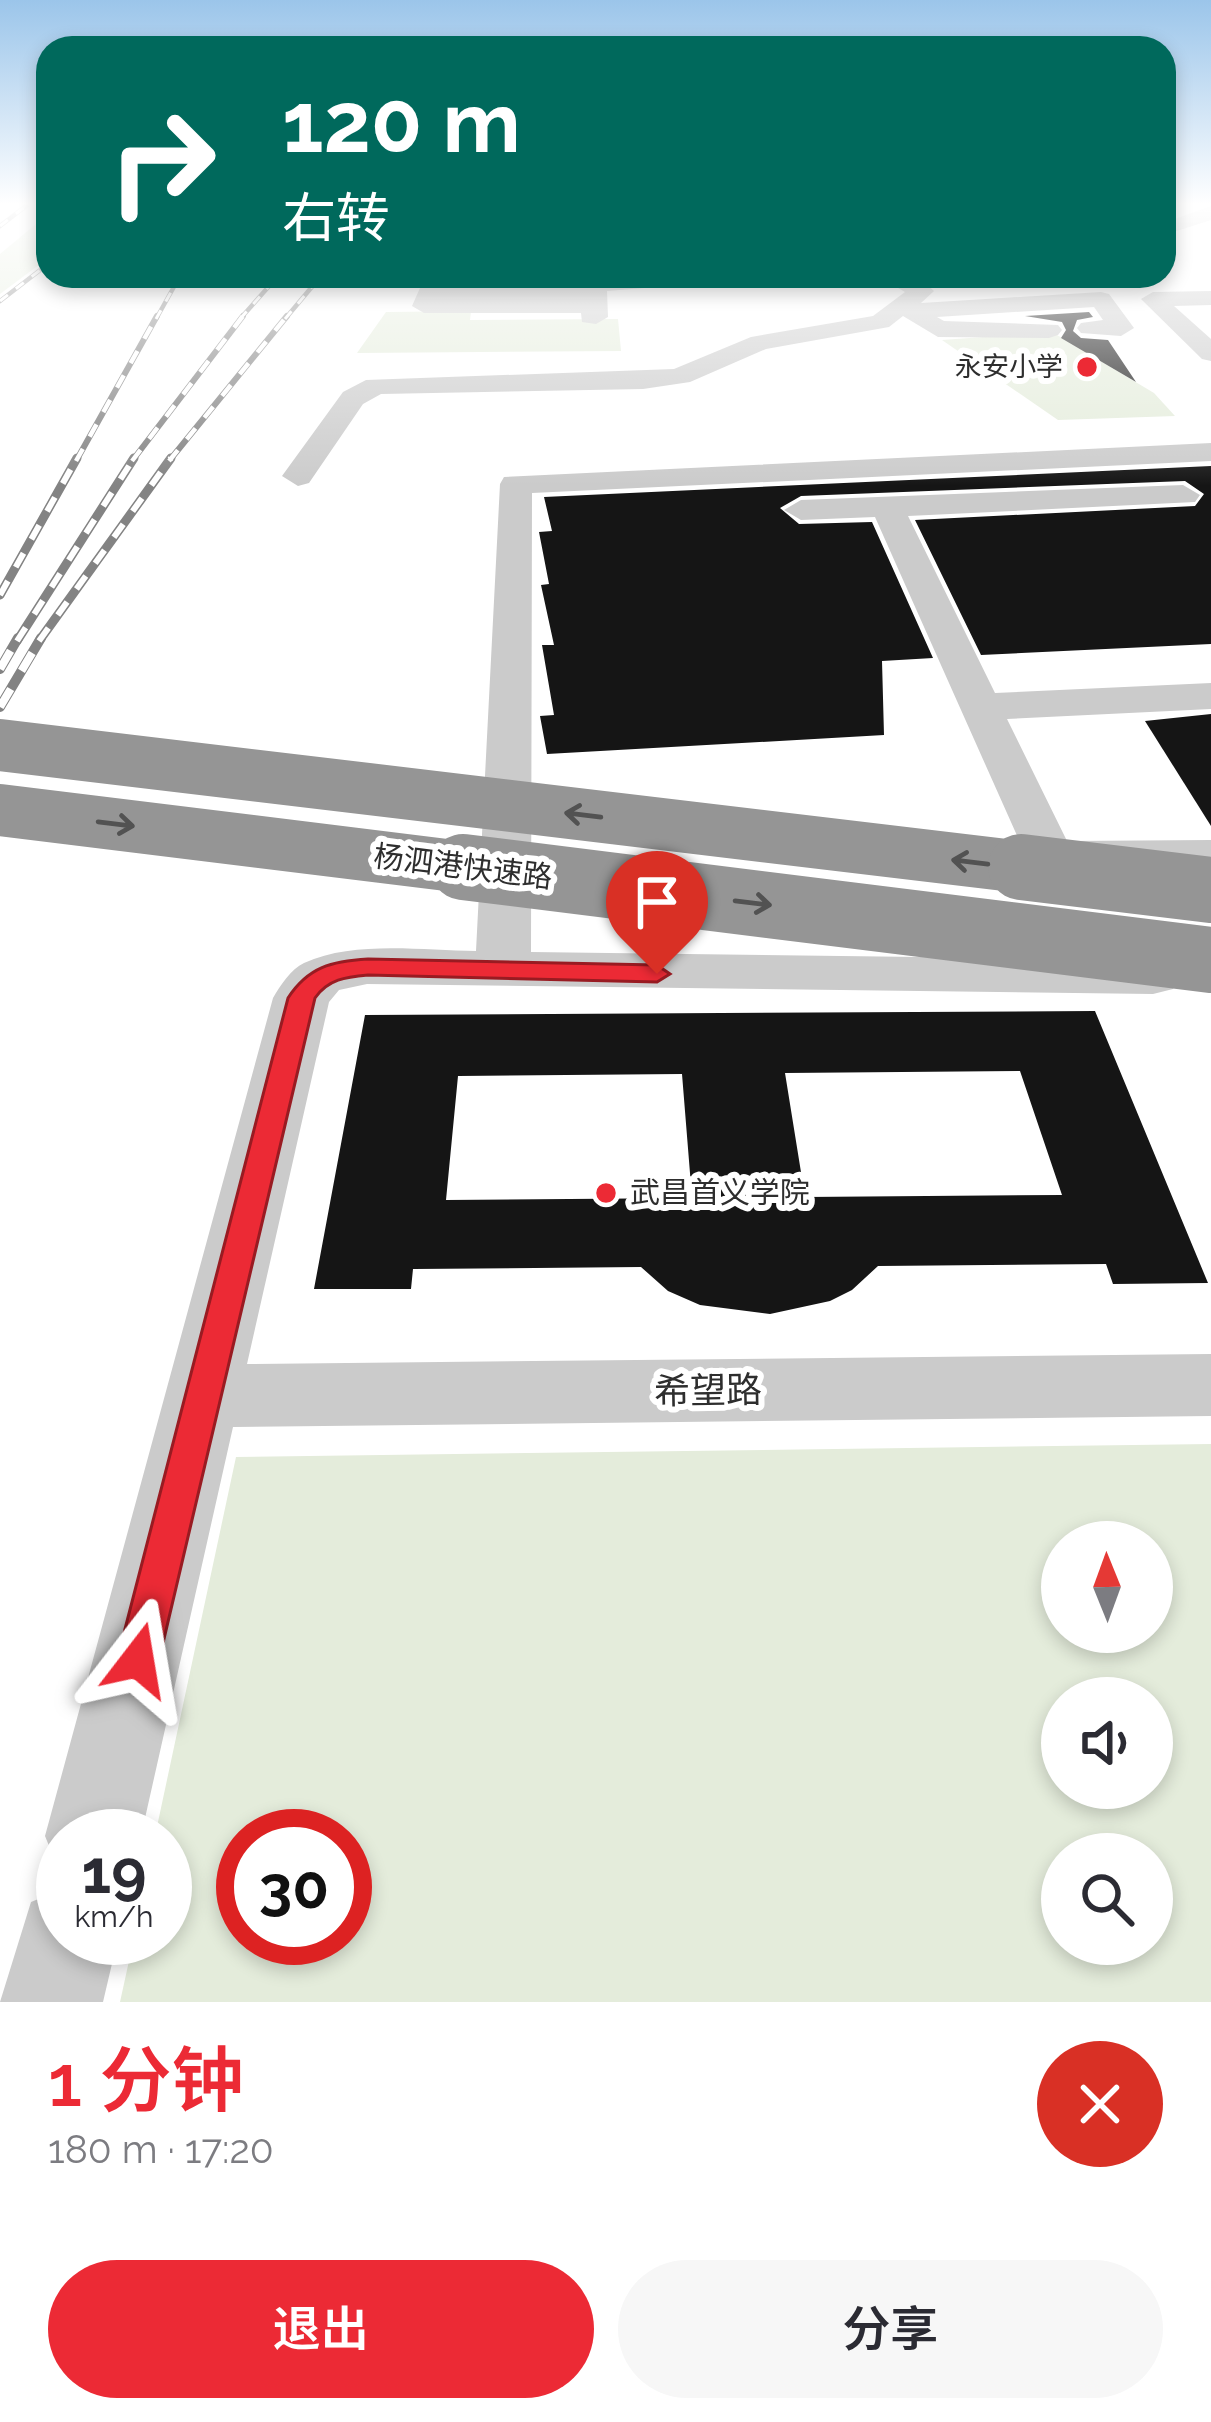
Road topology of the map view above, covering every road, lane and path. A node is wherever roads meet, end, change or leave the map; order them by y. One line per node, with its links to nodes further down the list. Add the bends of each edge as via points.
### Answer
1 (595, 299): 7 (street, via 596,317)
2 (910, 299): 16 (street, via 882,321 760,342 680,376 376,386 353,398)
3 (993, 299): 6 (street)
4 (1101, 299): 11 (street)
5 (1153, 299): 9 (street)
6 (984, 300): 12 (street, via 912,311 938,329)
7 (479, 317)
8 (1211, 322): 9 (street)
9 (1178, 323): 13 (street)
10 (1090, 328): 11 (street)
11 (1121, 328): 14 (street)
12 (1048, 330)
13 (1211, 353)
14 (1138, 356)
15 (1211, 452): 26 (street, via 516,484 527,521)
16 (298, 476)
17 (1183, 495): 18 (street)
18 (887, 507): 19 (street); 21 (street)
19 (771, 512)
20 (1211, 696): 21 (street)
21 (981, 707): 24 (street, via 1049,856)
22 (0, 745): 24 (highway, one-way to 22, bridge)
23 (0, 810): 25 (highway, 杨泗港快速路, one-way to 25, bridge)
24 (1207, 871)
25 (1211, 960)
26 (503, 970): 27 (street); 29 (street, via 336,969 301,998)
27 (1211, 977)
28 (1211, 1384): 29 (street, 希望路)
29 (204, 1396): 30 (street)
30 (100, 1809)
31 (61, 1965): 32 (street)
32 (51, 2002)

